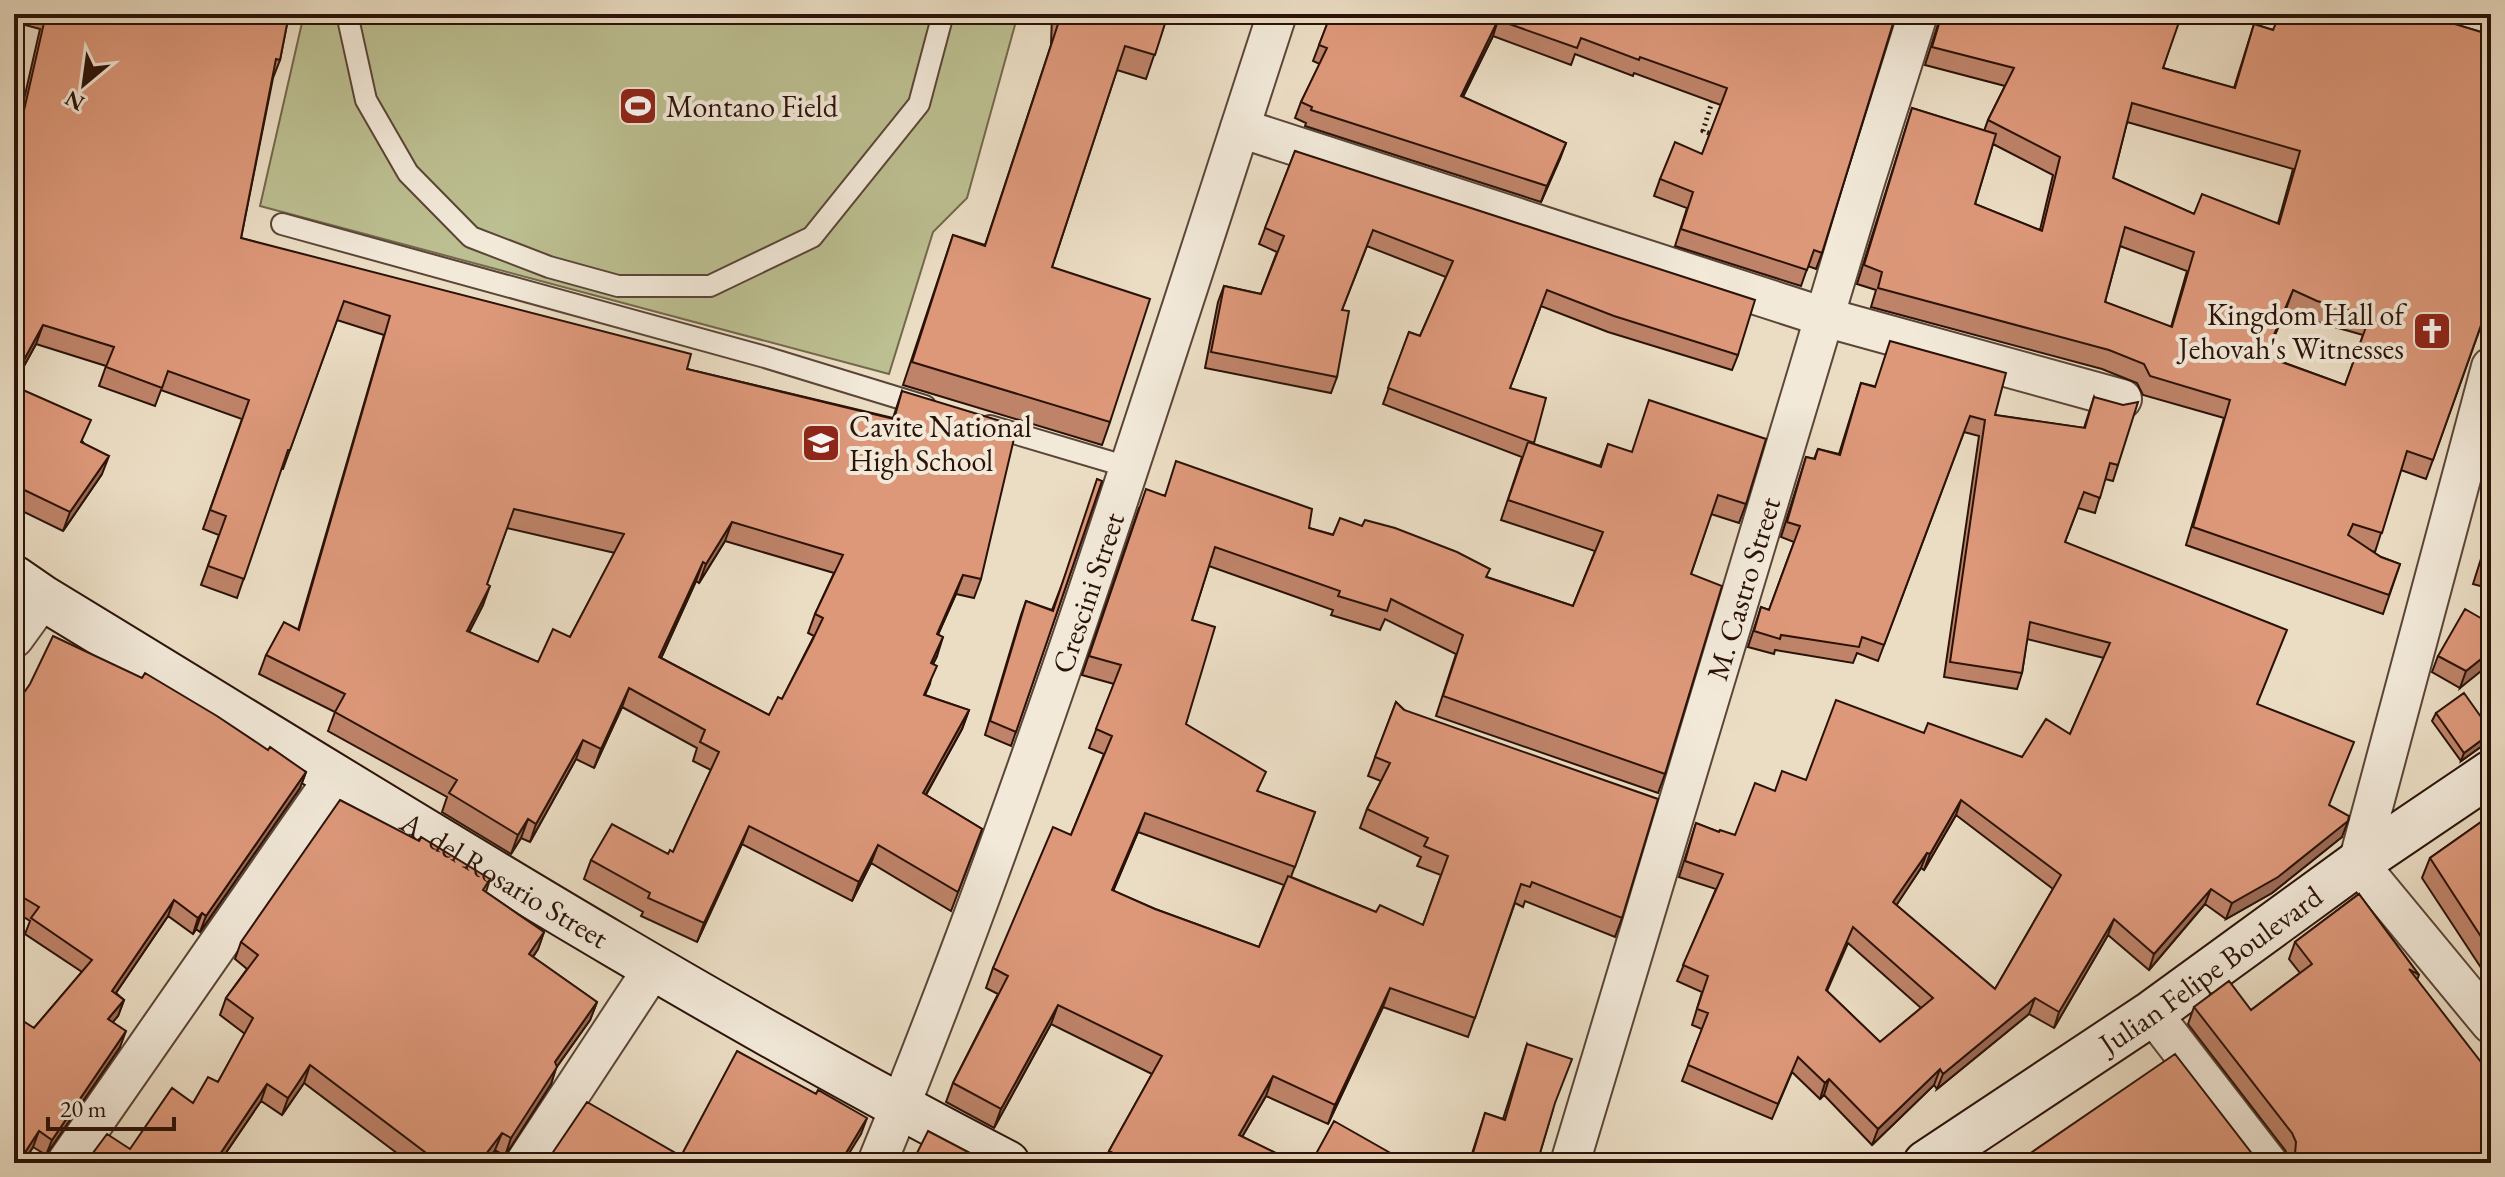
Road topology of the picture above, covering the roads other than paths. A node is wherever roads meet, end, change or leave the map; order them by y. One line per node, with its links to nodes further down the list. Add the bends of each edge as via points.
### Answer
1 (347, 14): 2 (lane, via 366,100 408,173 471,237 618,286 710,286 812,237 919,104)
2 (943, 14)
3 (1277, 14): 7 (street, Crescini Street)
4 (1918, 14): 9 (street, M. Castro Street)
5 (2437, 14): 6 (street)
6 (2491, 24)
7 (1240, 128): 9 (street); 14 (street, Crescini Street)
8 (282, 224): 12 (lane, via 765,357)
9 (1824, 317): 11 (street); 28 (street, M. Castro Street, via 1664,809)
10 (2491, 367): 19 (street)
11 (2122, 399)
12 (944, 412)
13 (974, 421): 14 (lane)
14 (1128, 467): 23 (street, Crescini Street, via 1025,778)
15 (28, 588): 16 (street); 18 (street, A. del Rosario Street)
16 (14, 638)
17 (2491, 773): 19 (street, Julian Felipe Boulevard)
18 (336, 775): 20 (street, A. del Rosario Street); 24 (street)
19 (2358, 863): 21 (street, Julian Felipe Boulevard); 22 (street)
20 (654, 967): 23 (street, A. del Rosario Street); 25 (street)
21 (2152, 1013): 29 (street, Julian Felipe Boulevard); 30 (street)
22 (2491, 1024)
23 (900, 1108): 26 (street, Crescini Street); 27 (street, A. del Rosario Street)
24 (66, 1163)
25 (525, 1163)
26 (877, 1163)
27 (1007, 1163)
28 (1570, 1163)
29 (1926, 1163)
30 (2268, 1163)

